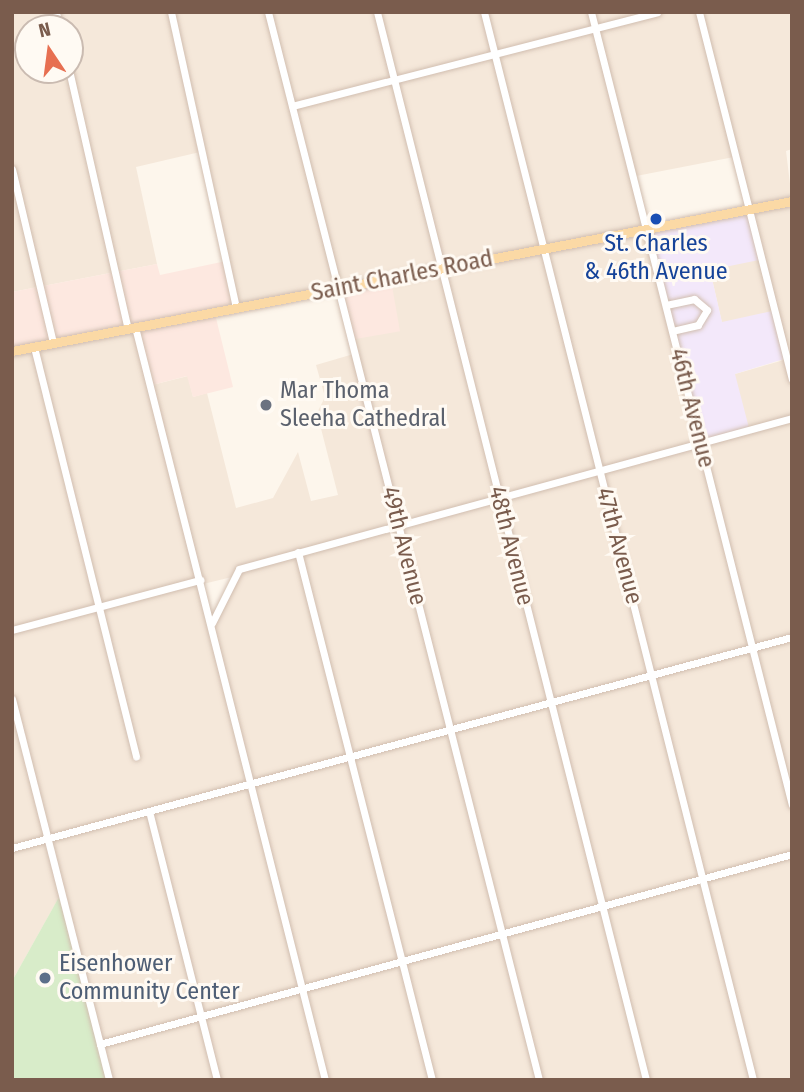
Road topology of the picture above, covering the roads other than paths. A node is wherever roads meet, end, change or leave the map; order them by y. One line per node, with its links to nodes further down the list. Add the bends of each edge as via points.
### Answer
1 (171, 12): 21 (street)
2 (268, 12): 12 (street, 49th Avenue)
3 (377, 12): 10 (street, 48th Avenue)
4 (484, 12): 9 (street, 47th Avenue)
5 (591, 12): 8 (street, 46th Avenue)
6 (657, 12): 8 (street)
7 (699, 12): 15 (street)
8 (595, 29): 9 (street); 16 (street, 46th Avenue)
9 (495, 54): 10 (street); 17 (street, 47th Avenue)
10 (394, 80): 12 (street); 18 (street, 48th Avenue)
11 (72, 84): 22 (street)
12 (292, 106): 19 (street, 49th Avenue)
13 (12, 169): 24 (street)
14 (792, 201): 15 (main road, Saint Charles Road)
15 (749, 209): 16 (main road, Saint Charles Road); 27 (street)
16 (646, 229): 17 (main road, Saint Charles Road); 20 (street, 46th Avenue)
17 (544, 249): 18 (main road, Saint Charles Road); 30 (street, 47th Avenue)
18 (442, 268): 19 (main road, Saint Charles Road); 31 (street, 48th Avenue)
19 (339, 288): 21 (main road, Saint Charles Road); 32 (street, 49th Avenue)
20 (666, 306): 23 (street, 46th Avenue); 23 (street, via 694,299 706,310 698,326)
21 (236, 307): 22 (main road, Saint Charles Road)
22 (132, 328): 24 (main road, Saint Charles Road); 34 (street)
23 (673, 331): 29 (street, 46th Avenue)
24 (53, 343): 25 (main road, Saint Charles Road)
25 (34, 347): 26 (main road, Saint Charles Road); 35 (street)
26 (12, 351)
27 (792, 379)
28 (792, 418): 29 (street)
29 (700, 443): 30 (street); 39 (street, 46th Avenue)
30 (599, 470): 31 (street); 40 (street, 47th Avenue)
31 (499, 498): 32 (street); 42 (street, 48th Avenue)
32 (398, 525): 33 (street); 43 (street, 49th Avenue)
33 (298, 552): 36 (street, via 239,569); 45 (street)
34 (200, 580): 35 (street); 36 (street)
35 (98, 606): 37 (street); 44 (street)
36 (211, 623): 46 (street)
37 (12, 630)
38 (792, 637): 39 (street)
39 (754, 648): 40 (street); 47 (street, 46th Avenue)
40 (653, 675): 42 (street); 52 (street, 47th Avenue)
41 (12, 699): 49 (street)
42 (551, 702): 43 (street); 53 (street, 48th Avenue)
43 (452, 729): 45 (street); 54 (street, 49th Avenue)
44 (135, 757)
45 (351, 757): 46 (street); 55 (street)
46 (250, 784): 48 (street); 56 (street)
47 (792, 805)
48 (149, 811): 49 (street); 57 (street)
49 (47, 838): 50 (street); 58 (street)
50 (12, 848)
51 (792, 853): 52 (street)
52 (702, 877): 53 (street); 65 (street, 47th Avenue)
53 (602, 904): 54 (street); 64 (street, 48th Avenue)
54 (502, 932): 55 (street); 63 (street, 49th Avenue)
55 (402, 961): 56 (street); 62 (street)
56 (301, 988): 57 (street); 61 (street)
57 (201, 1016): 58 (street); 60 (street)
58 (100, 1044): 59 (street)
59 (109, 1080)
60 (217, 1080)
61 (324, 1080)
62 (432, 1080)
63 (539, 1080)
64 (646, 1080)
65 (753, 1080)

